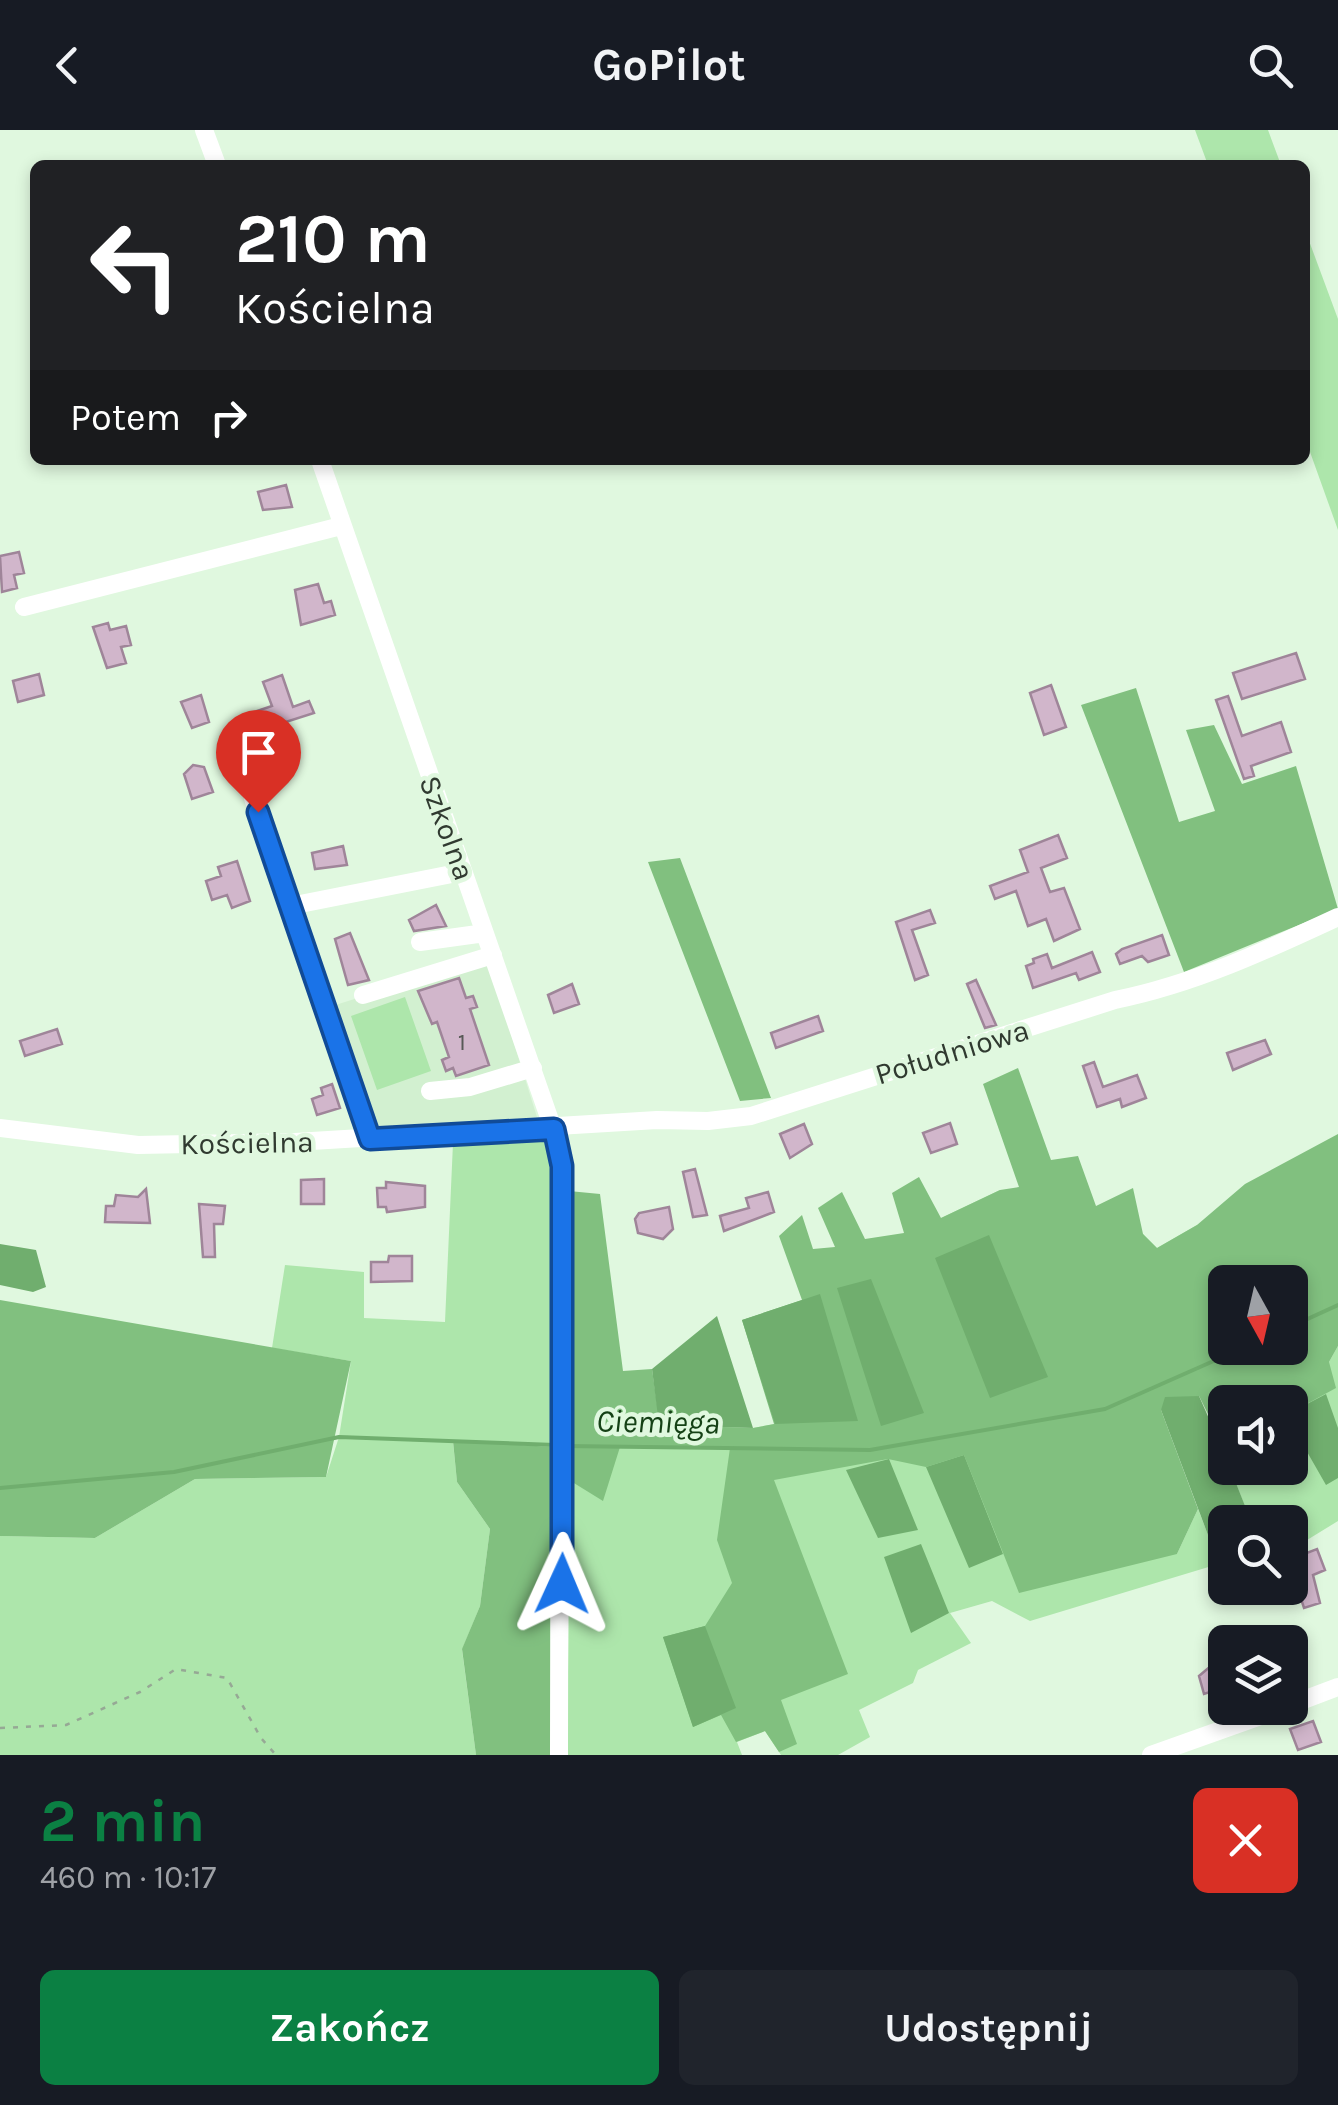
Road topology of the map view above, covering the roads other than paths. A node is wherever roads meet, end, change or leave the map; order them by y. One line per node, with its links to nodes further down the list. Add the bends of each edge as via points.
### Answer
1 (204, 130): 2 (street)
2 (215, 160)
3 (322, 465): 4 (street, Szkolna)
4 (340, 526): 5 (street); 7 (street, Szkolna)
5 (24, 606)
6 (253, 798): 8 (street)
7 (462, 872): 8 (street); 10 (street, Szkolna)
8 (290, 906): 18 (street)
9 (1338, 917): 17 (street, Południowa, via 1159,991 751,1116)
10 (485, 934): 11 (street); 12 (street, Szkolna)
11 (420, 942)
12 (493, 956): 13 (street); 14 (street, Szkolna)
13 (363, 995)
14 (533, 1068): 15 (street); 17 (street, Szkolna)
15 (430, 1091)
16 (0, 1128): 18 (street, Kościelna, via 138,1145)
17 (554, 1129): 18 (street, Kościelna); 22 (street, Szkolna, via 562,1166)
18 (370, 1139)
19 (1338, 1688): 20 (street)
20 (1308, 1699)
21 (1234, 1725): 23 (street)
22 (560, 1755)
23 (1150, 1755)

